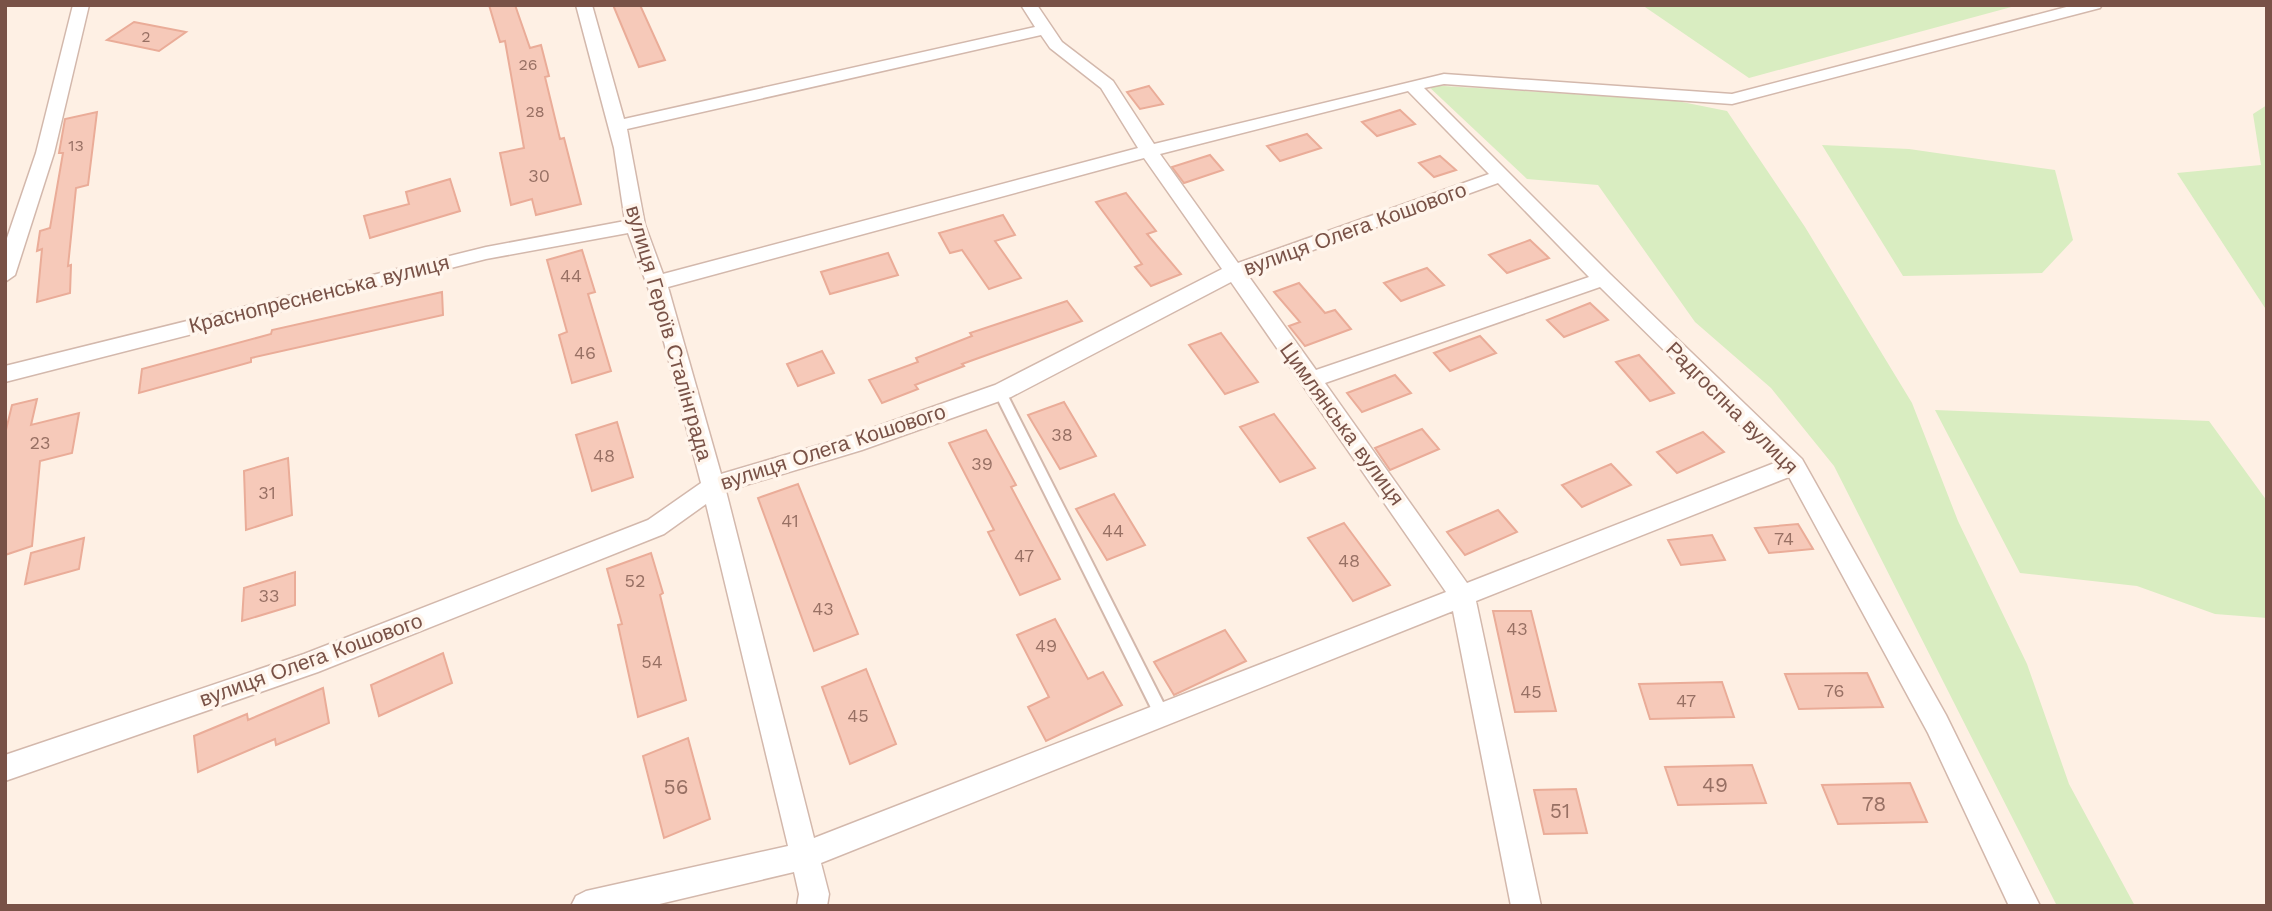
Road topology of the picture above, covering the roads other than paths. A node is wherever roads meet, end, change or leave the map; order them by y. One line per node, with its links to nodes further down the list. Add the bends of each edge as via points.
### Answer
1 (81, 5): 12 (street, via 44,153)
2 (584, 5): 7 (street, вулиця Героїв Сталінграда)
3 (1029, 5): 5 (street, Цимлянська вулиця)
4 (2094, 5): 6 (street, via 1731,99 1444,79)
5 (1046, 29): 7 (street); 8 (street, Цимлянська вулиця, via 1056,45 1107,85)
6 (1412, 85): 8 (street); 9 (street, Радгоспна вулиця)
7 (617, 126): 10 (street, вулиця Героїв Сталінграда)
8 (1149, 151): 11 (street, Цимлянська вулиця); 14 (street)
9 (1502, 176): 11 (street, вулиця Олега Кошового); 13 (street, Радгоспна вулиця)
10 (635, 225): 14 (street, вулиця Героїв Сталінграда); 15 (street, Краснопресненська вулиця, via 486,253)
11 (1233, 272): 16 (street, Цимлянська вулиця); 17 (street, вулиця Олега Кошового)
12 (5, 275)
13 (1603, 279): 16 (street); 18 (street, Радгоспна вулиця)
14 (656, 283): 19 (street, вулиця Героїв Сталінграда)
15 (5, 374)
16 (1309, 380): 20 (street, Цимлянська вулиця)
17 (1000, 392): 19 (street, вулиця Олега Кошового, via 854,444); 21 (lane)
18 (1794, 465): 20 (street); 27 (street, Радгоспна вулиця, via 1937,724)
19 (713, 486): 22 (street, вулиця Олега Кошового, via 656,527 309,664); 23 (street, вулиця Героїв Сталінграда)
20 (1463, 597): 21 (street); 26 (street, Цимлянська вулиця)
21 (1162, 715): 23 (street)
22 (5, 768)
23 (804, 856): 24 (street); 25 (street, вулиця Героїв Сталінграда, via 814,894)
24 (586, 906)
25 (812, 906)
26 (1526, 906)
27 (2025, 906)

